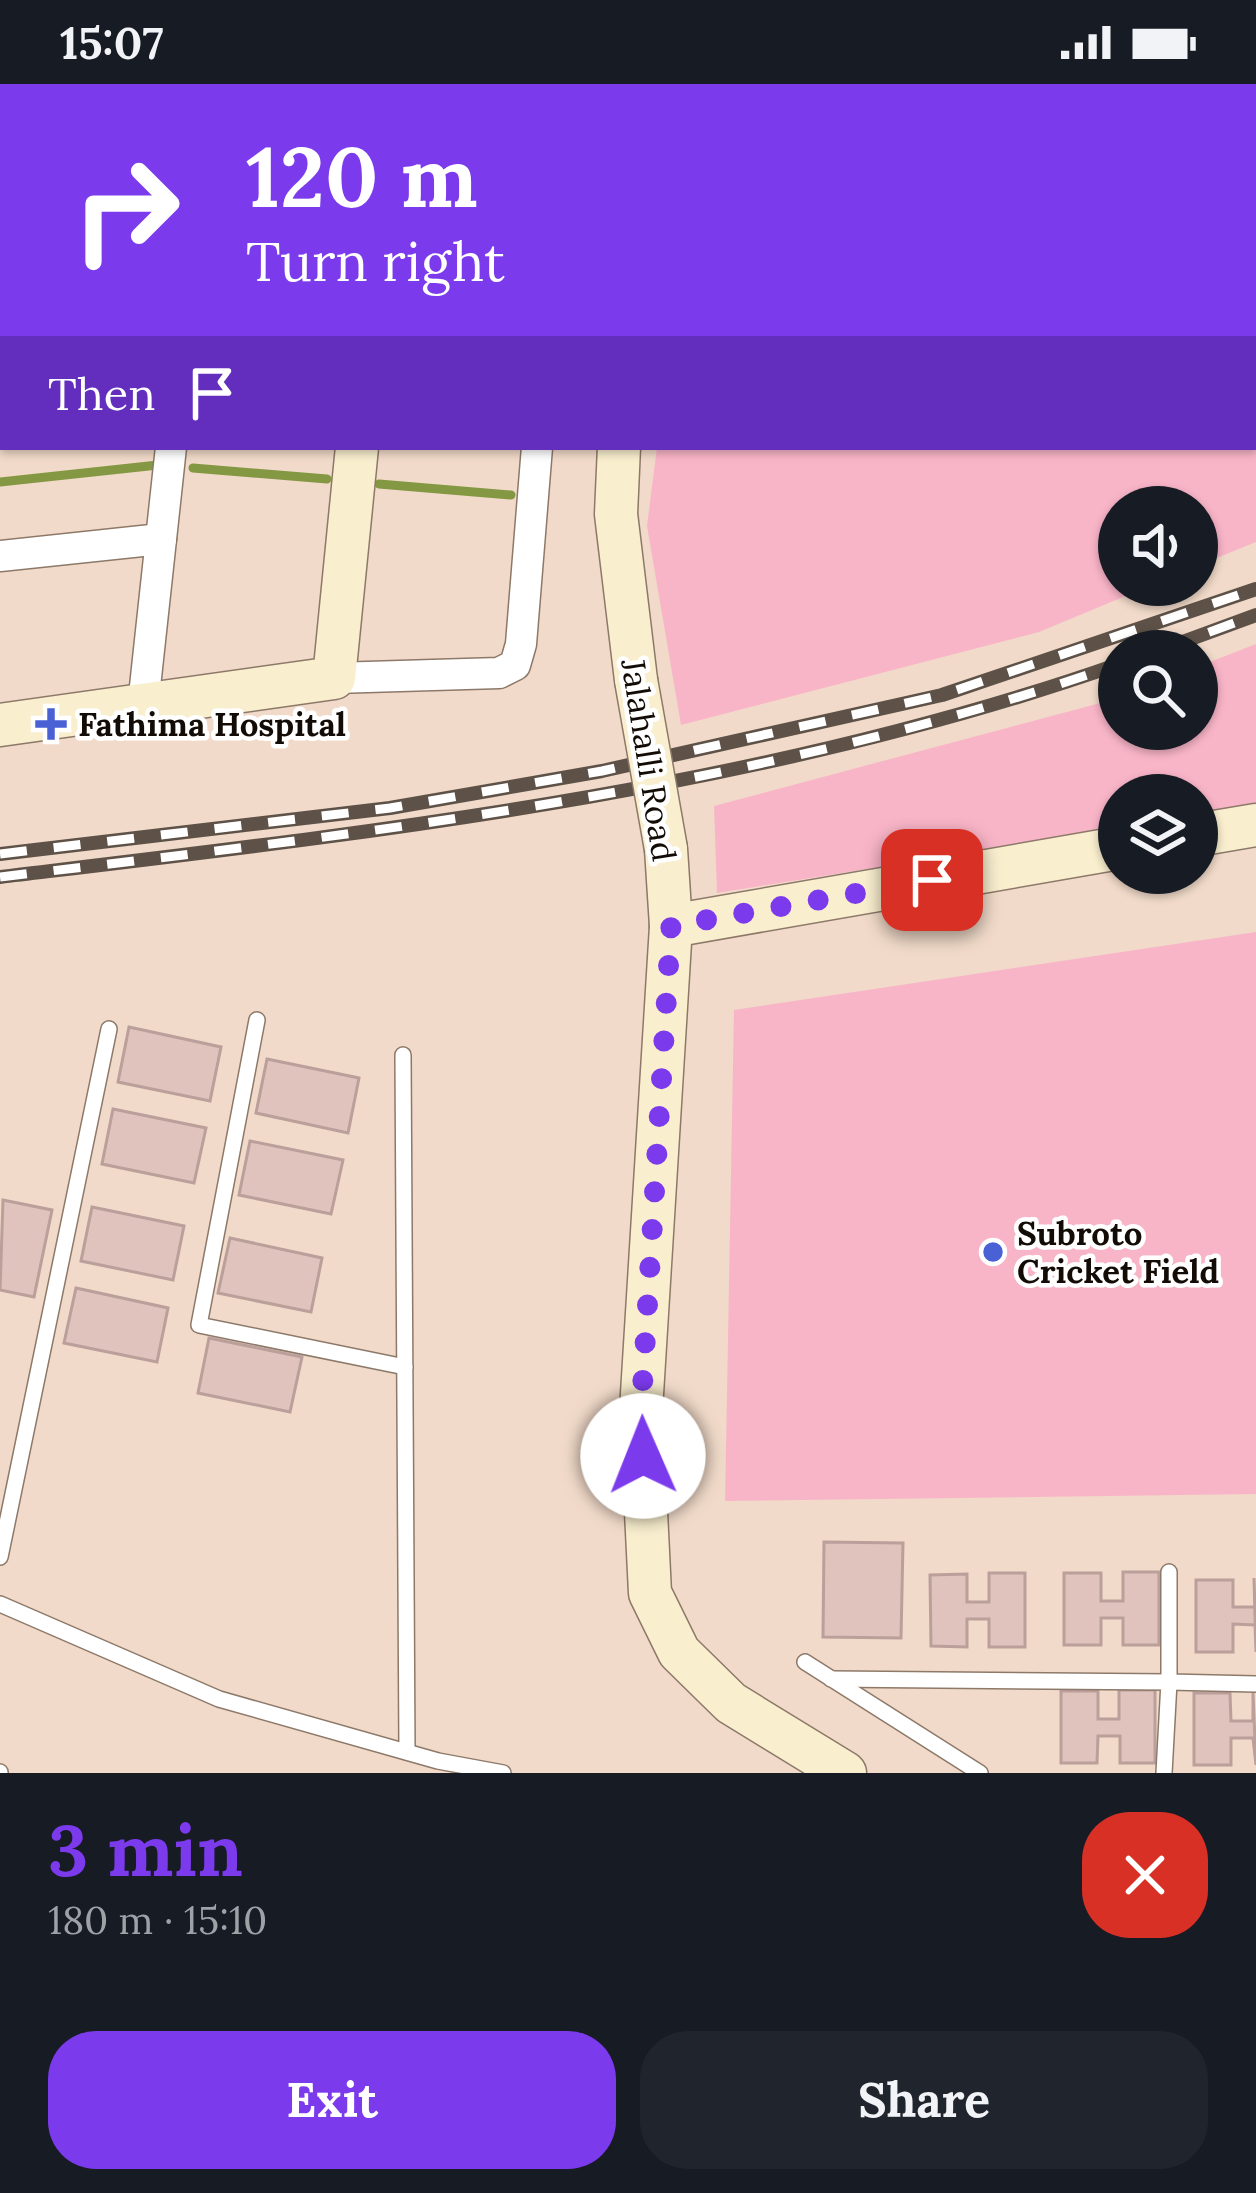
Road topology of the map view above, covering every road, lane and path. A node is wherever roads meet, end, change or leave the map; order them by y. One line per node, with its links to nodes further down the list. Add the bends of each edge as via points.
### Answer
1 (171, 450): 5 (street)
2 (356, 450): 7 (main road)
3 (537, 450): 7 (street, via 514,665 499,673)
4 (619, 450): 13 (main road, Jalahalli Road, bridge, via 616,514)
5 (161, 539): 6 (street); 8 (street)
6 (0, 556)
7 (334, 678): 8 (main road)
8 (143, 705): 9 (main road)
9 (0, 725)
10 (1256, 825): 11 (main road)
11 (1218, 831)
12 (1098, 852): 13 (main road)
13 (671, 926): 27 (main road, Jalahalli Road, via 641,1410 650,1593 680,1652 731,1703)
14 (256, 1020): 17 (lane, via 199,1324)
15 (110, 1029): 18 (lane)
16 (404, 1055): 17 (lane)
17 (405, 1367): 25 (lane)
18 (0, 1557)
19 (1169, 1572): 23 (lane)
20 (0, 1604): 25 (lane, via 218,1700)
21 (805, 1662): 22 (lane)
22 (831, 1679): 23 (lane); 28 (lane)
23 (1169, 1682): 24 (lane); 29 (lane)
24 (1256, 1684)
25 (407, 1752): 26 (lane)
26 (503, 1773)
27 (845, 1773)
28 (980, 1773)
29 (1164, 1773)

